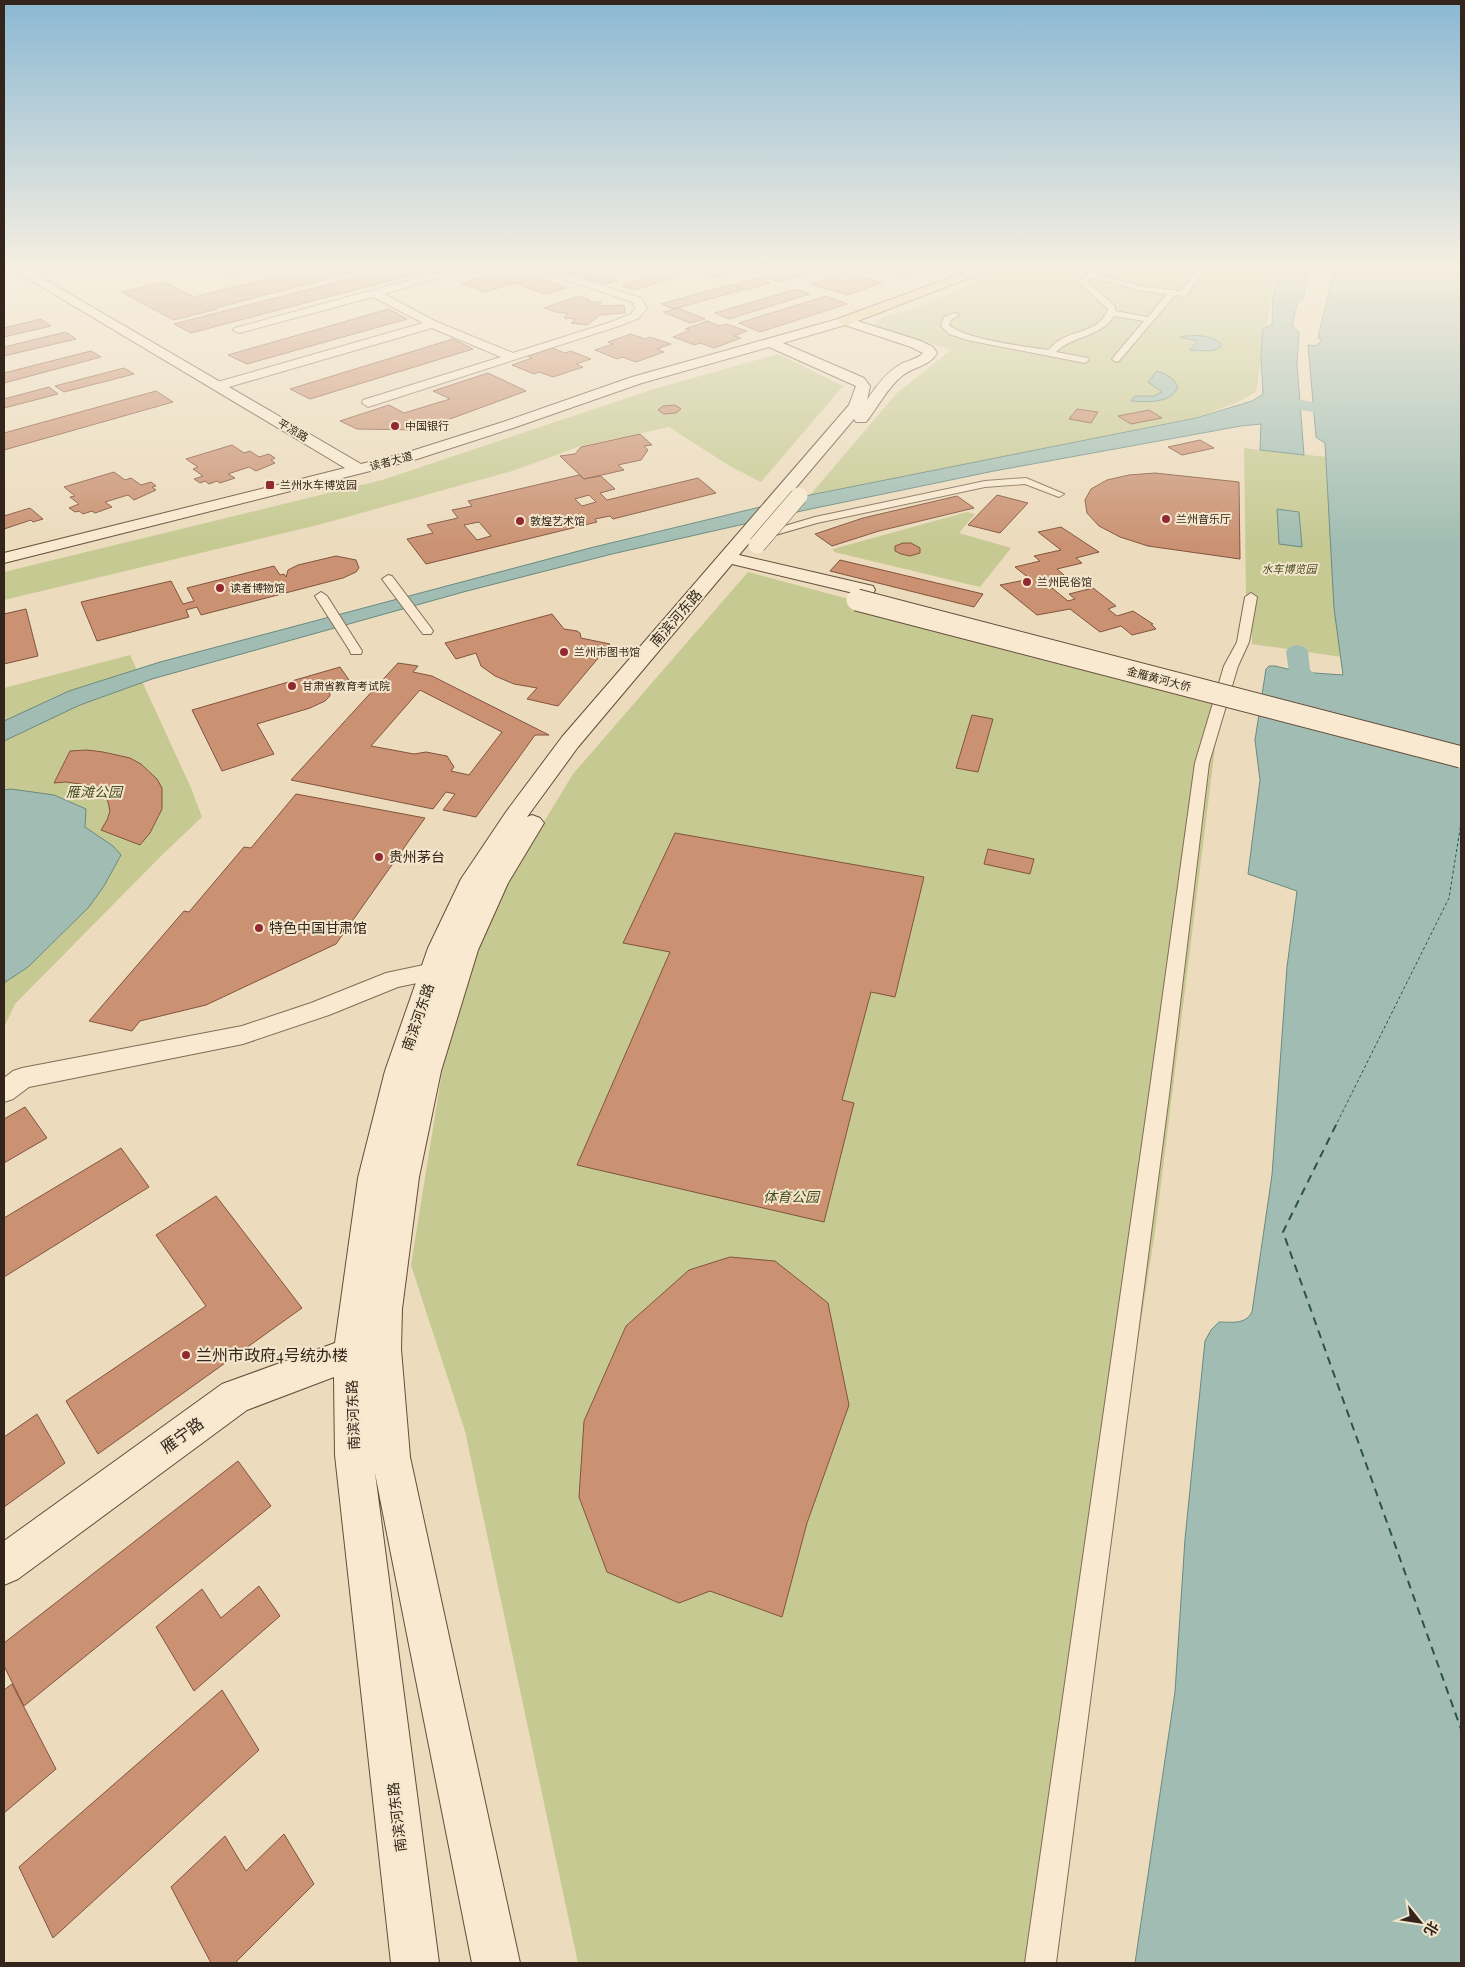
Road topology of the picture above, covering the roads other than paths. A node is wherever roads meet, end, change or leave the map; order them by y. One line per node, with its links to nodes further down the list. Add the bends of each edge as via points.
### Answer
1 (175, 361): 7 (main road, 平凉路)
2 (306, 361): 7 (street)
3 (496, 361): 8 (street)
4 (707, 361): 9 (main road, 读者大道, via 637,380 468,438)
5 (814, 361): 10 (main road, 南滨河东路, via 860,381 862,397)
6 (924, 361): 10 (main road, 南滨河东路, via 904,368 883,386 869,409)
7 (218, 386): 9 (main road, 平凉路)
8 (368, 403)
9 (360, 470): 13 (main road, 读者大道)
10 (792, 494): 12 (main road, 南滨河东路, bridge)
11 (1059, 494): 12 (street, via 1026,481 984,484 815,520)
12 (738, 557): 15 (main road); 22 (main road, 南滨河东路, via 570,742 514,816 474,879); 24 (main road, 南滨河东路, via 588,746 534,820 495,883 464,950 426,1071 403,1177 385,1309)
13 (4, 558)
14 (391, 582): 18 (street)
15 (861, 595): 20 (main road, 金雁黄河大侨); 21 (main road, 金雁黄河大侨, bridge)
16 (1251, 597): 28 (street, via 1243,642 1231,666 1202,763)
17 (324, 599): 19 (street)
18 (424, 627)
19 (353, 646)
20 (1461, 742)
21 (1461, 757)
22 (433, 972): 23 (street, via 394,979 243,1035 22,1078); 24 (main road, 南滨河东路, via 400,1071 374,1178)
23 (4, 1092)
24 (367, 1352): 25 (main road, 雁宁路, via 235,1397); 26 (main road, 南滨河东路, via 354,1455); 27 (main road, 南滨河东路)
25 (4, 1565)
26 (415, 1963)
27 (496, 1963)
28 (1040, 1963)

